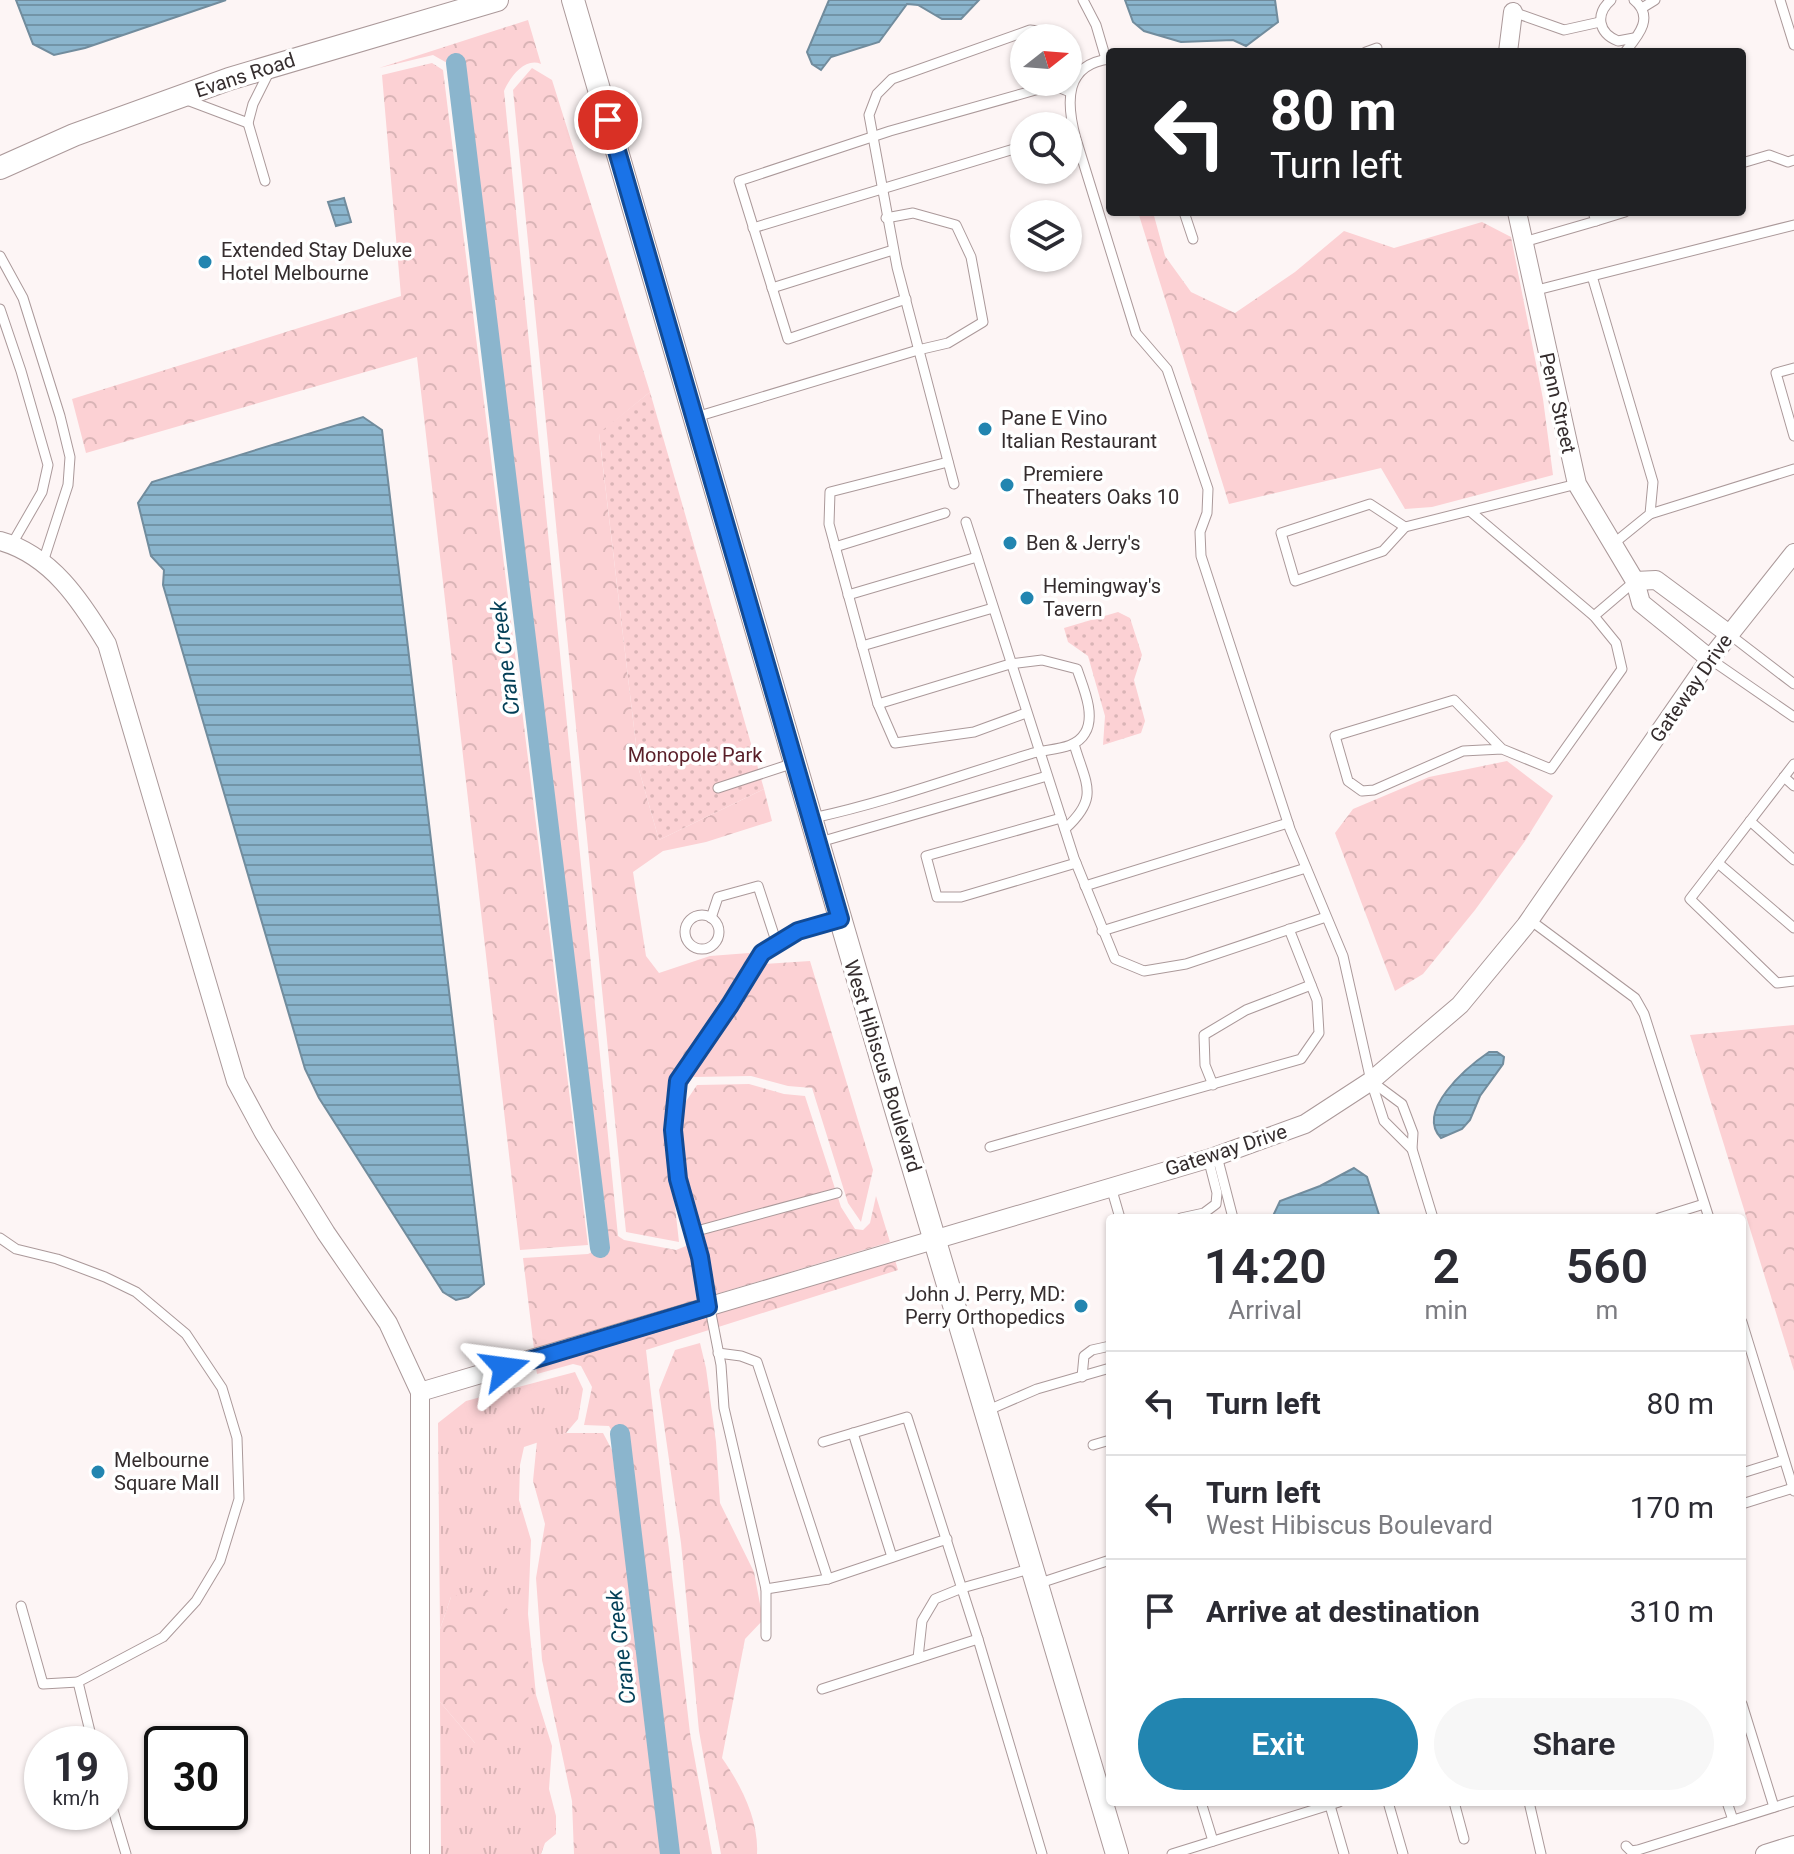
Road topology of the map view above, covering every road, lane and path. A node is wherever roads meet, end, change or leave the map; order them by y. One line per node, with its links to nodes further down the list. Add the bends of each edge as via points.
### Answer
1 (497, 0): 18 (street, Evans Road)
2 (573, 0): 48 (street, West Hibiscus Boulevard)
3 (1083, 0): 16 (lane)
4 (1611, 0): 10 (lane)
5 (1634, 0): 8 (lane)
6 (1655, 0): 8 (lane)
7 (1780, 0): 13 (lane)
8 (1642, 8): 12 (lane, via 1645,22)
9 (1513, 12): 10 (lane, via 1564,30); 14 (street)
10 (1600, 22): 12 (lane, via 1611,39)
11 (1010, 37): 23 (lane, via 892,79 877,94 869,115)
12 (1634, 38): 15 (lane)
13 (1794, 45)
14 (1508, 48)
15 (1628, 48)
16 (1106, 53)
17 (1106, 60): 19 (lane)
18 (273, 65): 21 (street, Evans Road); 22 (lane)
19 (1082, 70)
20 (1015, 96): 23 (lane)
21 (176, 97): 22 (lane); 28 (street, Evans Road)
22 (248, 123): 29 (lane)
23 (872, 137): 30 (lane); 36 (lane, via 739,181)
24 (1010, 150): 30 (lane)
25 (1794, 160): 26 (lane, via 1769,155)
26 (1746, 162)
27 (1082, 166): 89 (lane, via 1136,333 1167,369 1208,489 1201,556)
28 (0, 168)
29 (265, 181)
30 (881, 190): 34 (lane); 36 (lane)
31 (1185, 216): 37 (lane)
32 (1518, 216): 38 (street, Penn Street)
33 (1594, 216): 38 (lane)
34 (886, 218): 39 (lane); 46 (lane, via 913,213 956,225 971,257 983,322 948,343)
35 (1794, 225): 41 (lane)
36 (753, 228): 42 (lane)
37 (1193, 239)
38 (1523, 243): 43 (street, Penn Street)
39 (893, 250): 42 (lane); 44 (lane)
40 (0, 256): 64 (lane, via 23,298 70,457 68,485)
41 (1592, 276): 43 (lane); 56 (lane, via 1653,482)
42 (772, 288): 44 (lane, via 788,339)
43 (1533, 291): 53 (street, Penn Street)
44 (906, 299): 46 (lane)
45 (0, 309): 59 (lane, via 48,465 42,492)
46 (918, 350): 48 (lane); 50 (lane)
47 (1794, 368): 49 (lane, via 1776,373)
48 (693, 418): 80 (street, West Hibiscus Boulevard)
49 (1793, 429)
50 (948, 462): 52 (lane); 61 (lane, via 830,492)
51 (1794, 469): 56 (lane)
52 (954, 484)
53 (1577, 484): 54 (lane); 60 (street, Penn Street)
54 (1470, 511): 58 (lane); 68 (lane)
55 (945, 513): 61 (lane)
56 (1650, 514): 60 (lane)
57 (966, 522): 63 (lane)
58 (1405, 527): 58 (lane, via 1370,504 1281,533 1295,581 1383,551)
59 (6, 543): 64 (street)
60 (1613, 544): 65 (street, Penn Street)
61 (835, 547): 66 (lane)
62 (1794, 553): 69 (street, Gateway Drive)
63 (977, 557): 66 (lane); 67 (lane)
64 (43, 562): 130 (street, via 80,600 107,644 236,1081 326,1233 388,1323)
65 (1635, 581): 68 (lane); 69 (street, via 1656,580); 71 (street, Penn Street, via 1641,603)
66 (848, 595): 70 (lane)
67 (993, 608): 70 (lane); 72 (lane)
68 (1594, 616): 78 (lane, via 1616,643 1622,669 1551,769)
69 (1729, 634): 71 (street, Gateway Drive); 73 (lane)
70 (862, 646): 74 (lane)
71 (1710, 659): 76 (lane); 100 (street, Gateway Drive)
72 (1010, 664): 74 (lane); 75 (lane); 77 (lane, via 1042,660 1077,669 1089,704 1087,732)
73 (1794, 684)
74 (878, 704): 75 (lane, via 895,743 974,732)
75 (1026, 713): 79 (lane)
76 (1794, 717)
77 (1074, 744): 79 (lane); 90 (lane, via 1089,795 1081,814)
78 (1502, 749): 78 (lane, via 1454,700 1335,736 1348,781 1362,791 1463,751)
79 (1039, 751): 82 (lane); 86 (lane)
80 (794, 763): 85 (lane); 86 (street, West Hibiscus Boulevard)
81 (1794, 764): 83 (lane)
82 (1047, 776): 87 (lane); 91 (lane)
83 (1784, 777): 84 (lane); 88 (lane)
84 (1794, 786)
85 (718, 788)
86 (810, 818): 91 (street, West Hibiscus Boulevard)
87 (1061, 818): 90 (lane); 93 (lane, via 926,856 930,877 937,897 961,897)
88 (1750, 821): 92 (lane); 94 (lane)
89 (1288, 823): 95 (lane); 96 (lane)
90 (1065, 829): 93 (lane)
91 (817, 843): 99 (street, West Hibiscus Boulevard)
92 (1794, 860)
93 (1076, 863): 96 (lane)
94 (1718, 863): 101 (lane); 105 (lane, via 1690,899 1777,983)
95 (1306, 868): 97 (lane); 103 (lane)
96 (1085, 886): 103 (lane)
97 (1326, 917): 102 (lane); 107 (lane, via 1343,956)
98 (711, 918): 104 (lane, via 718,897 758,886)
99 (840, 919): 104 (lane, via 798,931); 123 (street, West Hibiscus Boulevard)
100 (1530, 920): 107 (street, Gateway Drive, via 1460,1005); 114 (lane, via 1635,998)
101 (1794, 928)
102 (1289, 929): 103 (lane, via 1186,964 1144,971 1115,959); 106 (lane)
103 (1102, 931)
104 (777, 944): 121 (lane, via 762,953 678,1081 673,1130 678,1179)
105 (1794, 981)
106 (1311, 985): 108 (lane, via 1246,1010 1204,1035 1205,1065); 108 (lane, via 1319,1033 1301,1059)
107 (1371, 1081): 110 (lane, via 1384,1121); 110 (lane, via 1402,1104 1413,1133); 111 (street, Gateway Drive, via 1305,1124)
108 (1213, 1085): 109 (lane)
109 (990, 1147)
110 (1412, 1149): 118 (lane)
111 (1212, 1157): 112 (street, Gateway Drive); 116 (lane, via 1216,1204); 117 (lane)
112 (1111, 1186): 115 (lane); 123 (street, Gateway Drive)
113 (837, 1193): 121 (lane)
114 (1704, 1204): 119 (lane); 120 (lane)
115 (1119, 1214)
116 (1199, 1214)
117 (1230, 1214)
118 (1432, 1214)
119 (1672, 1214)
120 (1708, 1214)
121 (693, 1232): 124 (lane)
122 (0, 1238): 151 (lane, via 16,1249 57,1259 136,1292 186,1334 222,1388 237,1438 239,1499 220,1561 196,1601 163,1637)
123 (935, 1238): 124 (street, Gateway Drive); 131 (street, West Hibiscus Boulevard)
124 (708, 1307): 127 (lane); 130 (street, Gateway Drive)
125 (1746, 1335): 136 (lane)
126 (1106, 1347): 129 (lane, via 1084,1356)
127 (718, 1353): 144 (lane, via 757,1362); 146 (lane, via 724,1408)
128 (1106, 1369): 129 (lane)
129 (1082, 1377): 131 (lane)
130 (420, 1392): 171 (street)
131 (986, 1411): 143 (street, West Hibiscus Boulevard)
132 (853, 1433): 134 (lane); 140 (lane, via 907,1417); 141 (lane)
133 (1106, 1441): 135 (lane)
134 (823, 1442)
135 (1093, 1445)
136 (1784, 1460): 137 (lane); 138 (lane)
137 (1746, 1472)
138 (1794, 1490): 139 (lane)
139 (1746, 1503)
140 (947, 1539): 141 (lane); 145 (lane)
141 (892, 1557): 144 (lane)
142 (1106, 1561): 143 (lane)
143 (1035, 1576): 145 (lane); 173 (street, West Hibiscus Boulevard)
144 (828, 1579): 146 (lane)
145 (962, 1588): 149 (lane); 150 (lane, via 935,1599 922,1621)
146 (766, 1589): 148 (lane)
147 (21, 1606): 151 (lane, via 43,1684)
148 (766, 1636)
149 (978, 1639): 150 (lane); 172 (lane)
150 (918, 1658): 152 (lane)
151 (78, 1682): 154 (lane)
152 (822, 1689)
153 (1746, 1717): 163 (lane)
154 (89, 1726)
155 (1794, 1801): 163 (lane)
156 (1202, 1806): 167 (lane)
157 (1324, 1806): 167 (lane)
158 (1334, 1806): 175 (lane)
159 (1389, 1806): 176 (lane)
160 (1455, 1806): 166 (lane)
161 (1530, 1806): 177 (lane)
162 (1728, 1806): 164 (lane)
163 (1774, 1807): 164 (lane)
164 (1733, 1820): 169 (lane, via 1638,1850)
165 (119, 1830): 170 (lane)
166 (1464, 1839)
167 (1213, 1841): 174 (lane)
168 (1794, 1845): 178 (street)
169 (1626, 1846)
170 (126, 1854)
171 (420, 1854)
172 (1042, 1854)
173 (1117, 1854)
174 (1172, 1854)
175 (1344, 1854)
176 (1403, 1854)
177 (1541, 1854)
178 (1765, 1854)

